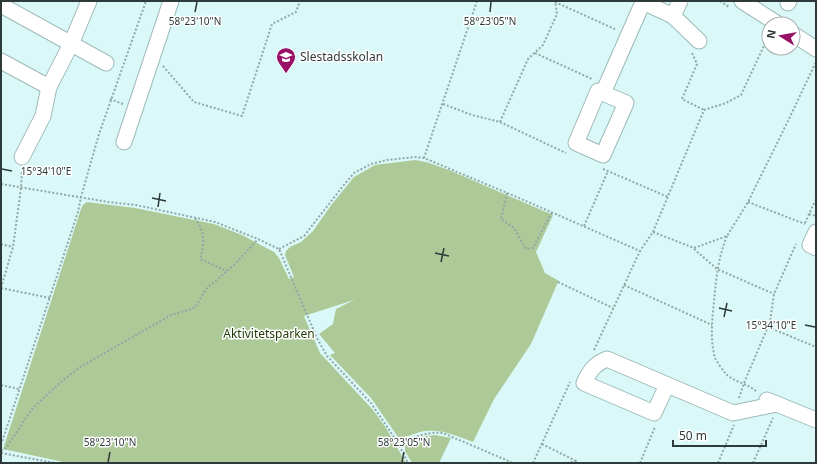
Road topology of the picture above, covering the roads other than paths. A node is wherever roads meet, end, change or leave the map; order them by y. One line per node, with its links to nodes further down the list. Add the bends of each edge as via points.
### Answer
1 (89, 1): 9 (street)
2 (171, 1): 16 (street)
3 (680, 1): 6 (street)
4 (742, 1): 7 (street)
5 (1, 5): 9 (street)
6 (672, 16): 10 (street); 15 (street, via 643,2)
7 (765, 16)
8 (801, 39): 11 (street)
9 (71, 44): 13 (street); 14 (street)
10 (696, 47)
11 (816, 49)
12 (1, 61): 14 (street)
13 (106, 63)
14 (49, 87): 17 (street, via 43,116)
15 (605, 90)
16 (124, 142)
17 (22, 158)
18 (808, 229): 19 (street, via 810,245)
19 (816, 248)
20 (667, 386): 20 (street, via 607,359 590,371 584,383 654,413); 22 (street, via 732,413)
21 (762, 397): 22 (street)
22 (778, 404): 23 (street)
23 (816, 420)

